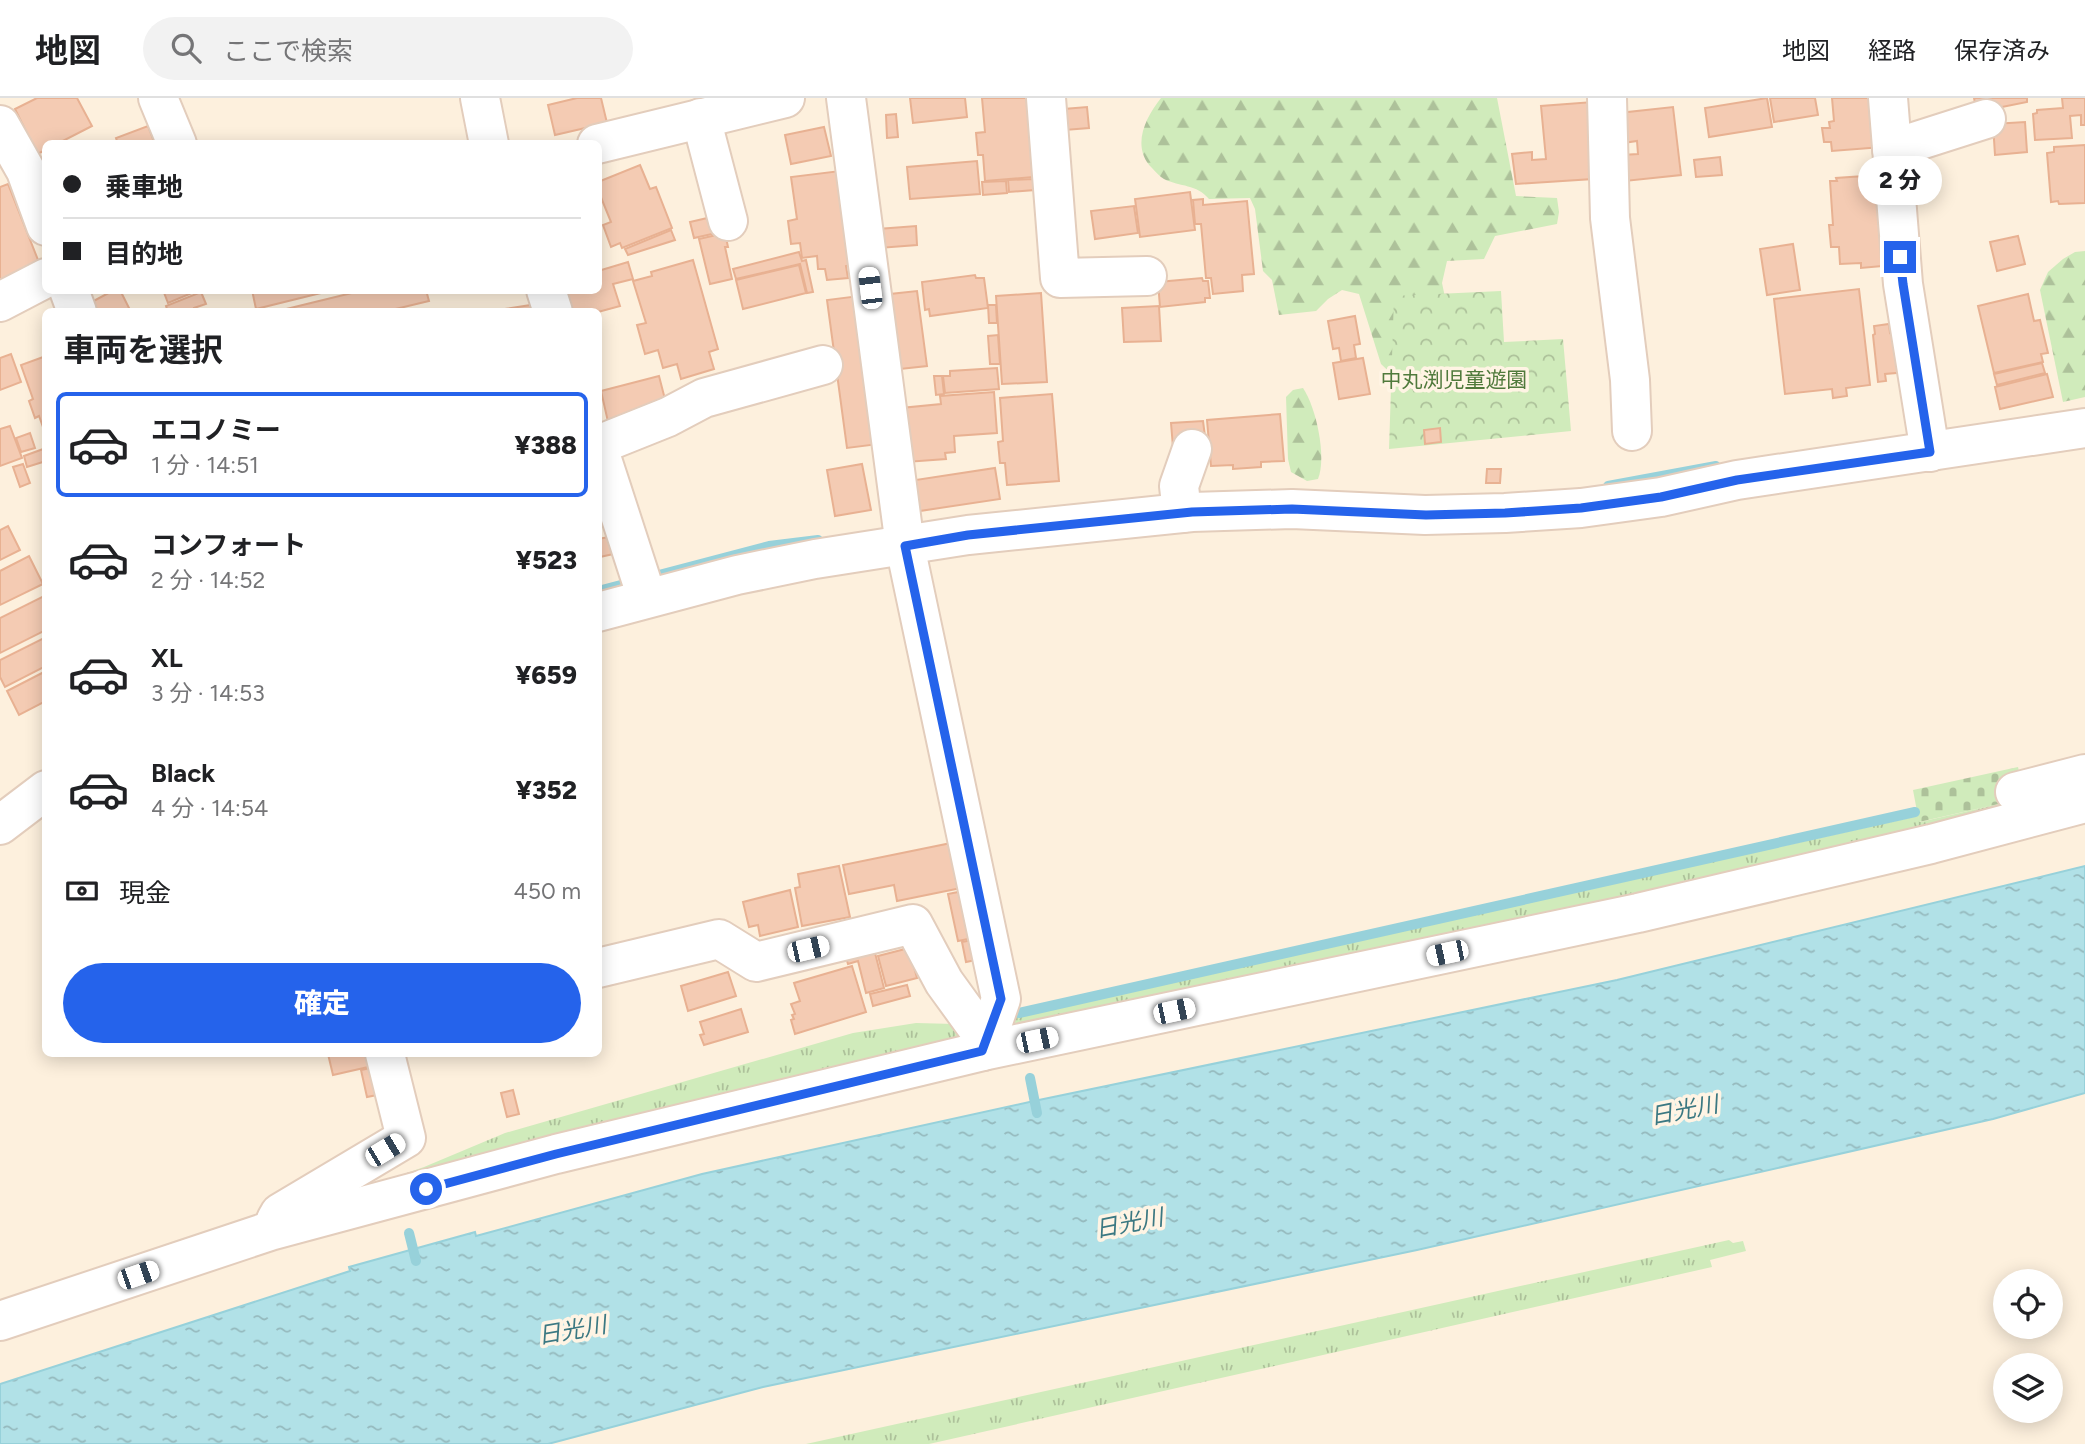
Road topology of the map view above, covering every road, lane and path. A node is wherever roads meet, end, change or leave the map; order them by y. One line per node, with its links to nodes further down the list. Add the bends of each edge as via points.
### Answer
1 (158, 98): 11 (street)
2 (480, 98): 12 (street)
3 (785, 98): 8 (street)
4 (846, 98): 28 (street)
5 (1046, 98): 17 (street, via 1060,278)
6 (1607, 98): 22 (street, via 1610,218)
7 (1888, 98): 14 (street)
8 (701, 118): 13 (street); 16 (street)
9 (1986, 119): 14 (street)
10 (0, 125): 15 (street, via 26,171)
11 (175, 140)
12 (488, 140)
13 (602, 143)
14 (1892, 149): 23 (street, via 1903,284)
15 (42, 215)
16 (728, 221)
17 (1147, 276)
18 (42, 280): 19 (street)
19 (0, 302)
20 (823, 365): 24 (street, via 704,398)
21 (2085, 428): 23 (street)
22 (1632, 431)
23 (1928, 439): 27 (street, via 1661,497 1581,508 1426,515)
24 (602, 444)
25 (1192, 449): 27 (street)
26 (602, 458): 29 (street)
27 (1181, 501): 28 (street, via 968,535)
28 (904, 534): 29 (street, via 737,575); 37 (street, via 1001,999)
29 (643, 586): 30 (street)
30 (602, 610)
31 (2085, 774): 32 (street)
32 (2015, 792)
33 (42, 793): 35 (street)
34 (2085, 803): 37 (street, via 1638,913)
35 (0, 825)
36 (602, 967): 37 (street, via 719,939 755,962 913,924)
37 (984, 1046): 39 (street)
38 (386, 1057): 39 (street, via 406,1138 280,1213)
39 (270, 1231): 40 (street)
40 (0, 1321)

